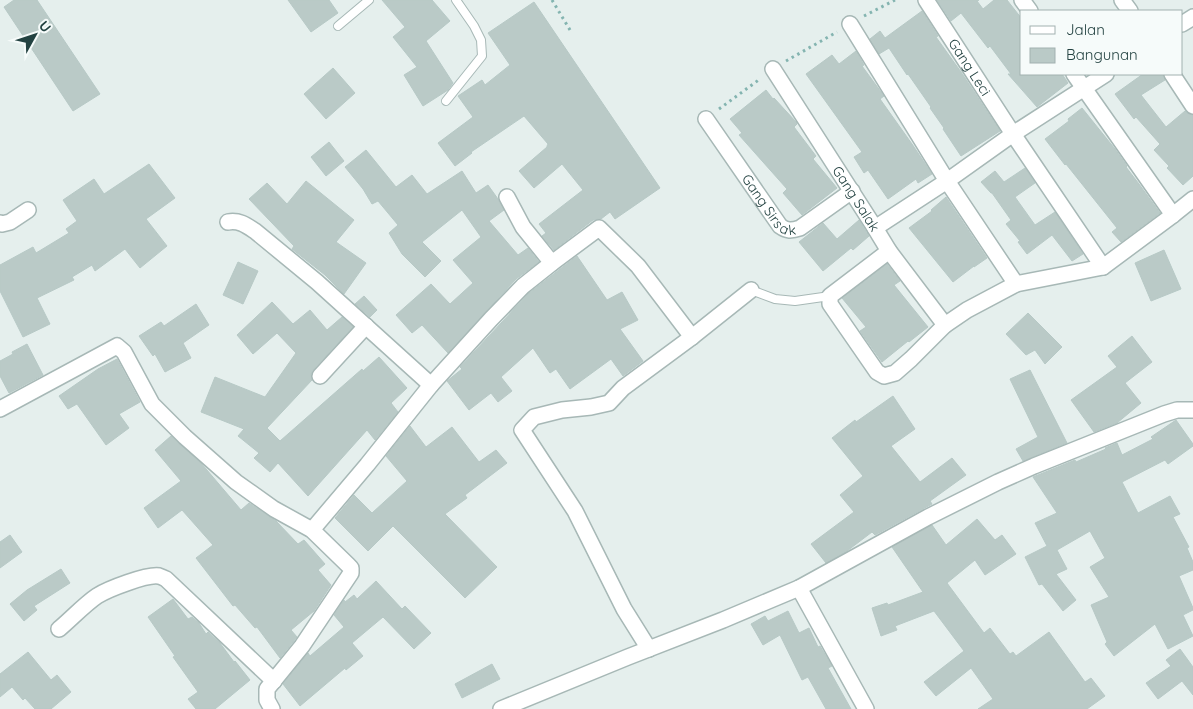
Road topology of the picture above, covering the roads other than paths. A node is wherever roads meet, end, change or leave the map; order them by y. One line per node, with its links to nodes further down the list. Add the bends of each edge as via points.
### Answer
1 (369, 0): 5 (lane)
2 (456, 0): 11 (lane, via 481,40 482,56)
3 (926, 0): 14 (street, Gang Leci)
4 (850, 24): 15 (street)
5 (338, 26)
6 (773, 69): 16 (street, Gang Salak)
7 (1075, 75): 10 (street)
8 (1105, 75): 10 (street)
9 (1173, 75): 12 (street)
10 (1084, 89): 14 (street); 20 (street)
11 (446, 101)
12 (1193, 106)
13 (706, 119): 16 (street, Gang Sirsak, via 780,226 786,230 800,228)
14 (1013, 134): 15 (street); 26 (street, Gang Leci)
15 (947, 181): 23 (street); 27 (street)
16 (852, 191): 23 (street, Gang Salak)
17 (507, 197): 25 (street, via 524,227)
18 (1193, 198): 20 (street)
19 (28, 210): 22 (street, via 10,222)
20 (1173, 215): 26 (street)
21 (228, 222): 31 (street, via 235,221 255,231)
22 (0, 223)
23 (876, 228): 24 (street, Gang Salak)
24 (889, 251): 29 (street); 30 (street, Gang Salak)
25 (552, 262): 32 (street, via 599,228 638,266); 34 (street, via 523,286)
26 (1103, 266): 27 (street)
27 (1016, 284): 30 (street)
28 (751, 290): 29 (lane, via 795,300); 32 (street)
29 (830, 296): 30 (street, via 830,304 877,372 884,376 895,373)
30 (945, 325)
31 (366, 326): 33 (street); 34 (street)
32 (692, 336): 40 (street, via 623,388 609,403 534,417 522,430 575,511 624,608)
33 (320, 376)
34 (431, 385): 37 (street)
35 (0, 409): 37 (street, via 117,346 124,352 152,404 185,437 274,510)
36 (1193, 410): 38 (street, via 1164,414 998,482)
37 (312, 530): 41 (street, via 351,568 351,573)
38 (799, 588): 40 (street); 44 (street)
39 (59, 629): 41 (street, via 97,596 129,582 158,576 166,579)
40 (649, 649): 43 (street)
41 (274, 681): 42 (street, via 266,694)
42 (272, 709)
43 (501, 709)
44 (866, 709)

